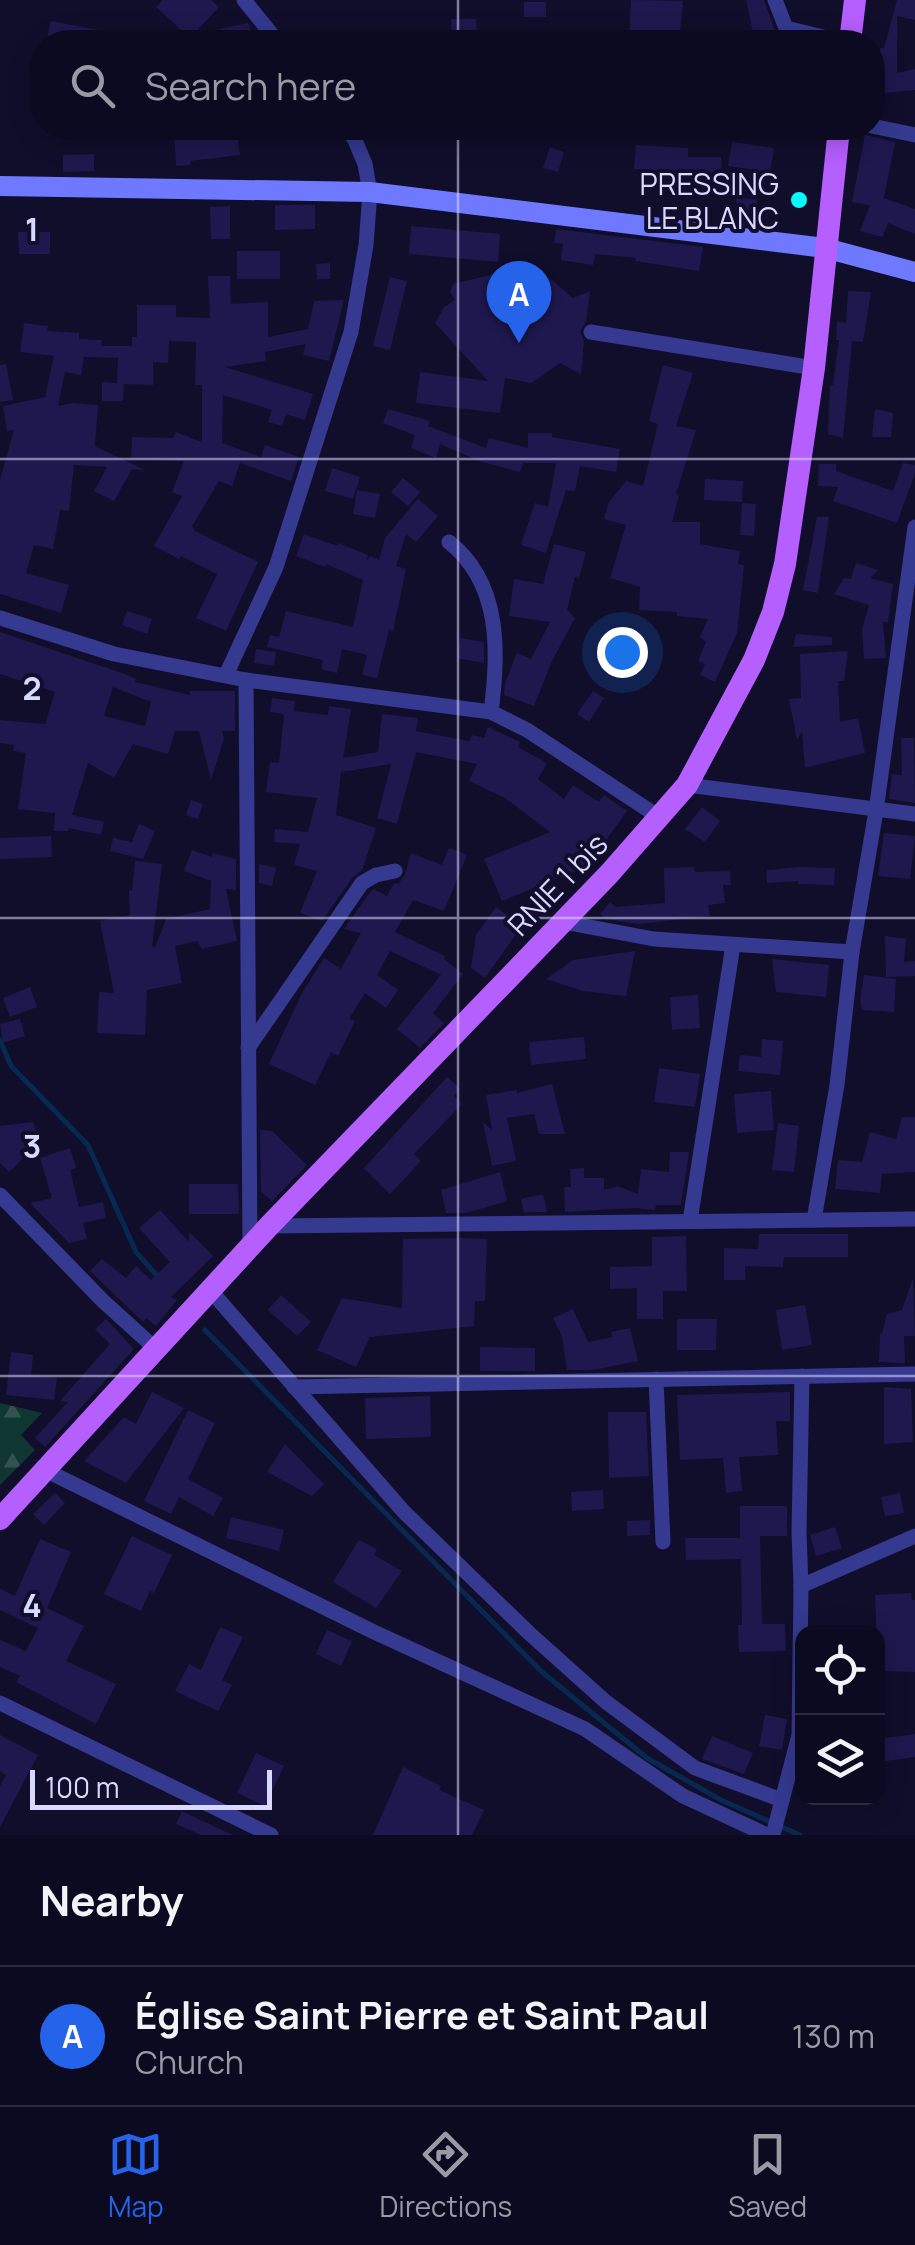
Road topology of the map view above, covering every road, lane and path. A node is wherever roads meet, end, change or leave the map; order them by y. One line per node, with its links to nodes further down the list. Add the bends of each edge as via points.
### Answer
1 (244, 0): 4 (street)
2 (775, 0): 5 (street, via 786,28)
3 (855, 0): 6 (main road)
4 (268, 30)
5 (795, 30)
6 (849, 30)
7 (885, 129): 8 (street)
8 (915, 136)
9 (355, 140): 12 (street)
10 (837, 140): 13 (main road, RNIE 1 bis)
11 (0, 186): 12 (street)
12 (370, 192): 13 (street); 20 (street, via 351,332 336,384 276,566)
13 (825, 248): 14 (street); 16 (main road, RNIE 1 bis)
14 (915, 272)
15 (591, 332): 16 (street)
16 (814, 368): 23 (main road, RNIE 1 bis, via 773,612)
17 (915, 527): 24 (street)
18 (449, 542): 22 (street, via 467,556 490,604 497,642)
19 (0, 618): 20 (street, via 114,654)
20 (226, 674): 21 (street)
21 (246, 680): 22 (street); 31 (street)
22 (492, 712): 26 (street)
23 (687, 785): 24 (street); 26 (main road, RNIE 1 bis)
24 (876, 811): 25 (street); 30 (street)
25 (915, 814)
26 (659, 817): 28 (main road, RNIE 1 bis)
27 (395, 871): 31 (street, via 362,883)
28 (563, 922): 29 (street); 36 (main road, RNIE 1 bis)
29 (733, 946): 30 (street); 35 (street)
30 (852, 952): 34 (street)
31 (248, 1048): 37 (street)
32 (0, 1196): 39 (street)
33 (915, 1219): 34 (street)
34 (814, 1220): 35 (street)
35 (690, 1221): 36 (street)
36 (269, 1226): 37 (main road, RNIE 1 bis)
37 (250, 1247): 38 (main road, RNIE 1 bis)
38 (210, 1290): 39 (main road, RNIE 1 bis); 43 (street)
39 (156, 1349): 44 (main road, RNIE 1 bis)
40 (915, 1374): 41 (street)
41 (802, 1376): 42 (street); 48 (street)
42 (656, 1379): 43 (street); 47 (street)
43 (294, 1387): 50 (street, via 404,1512)
44 (47, 1471): 45 (main road, RNIE 1 bis); 51 (street)
45 (0, 1519)
46 (915, 1536): 48 (street)
47 (664, 1542)
48 (801, 1586): 52 (street, via 799,1735)
49 (0, 1703): 54 (street)
50 (605, 1704): 51 (street); 52 (street, via 695,1768)
51 (587, 1727): 53 (street, via 684,1796)
52 (781, 1805): 53 (street)
53 (772, 1834)
54 (272, 1835)

